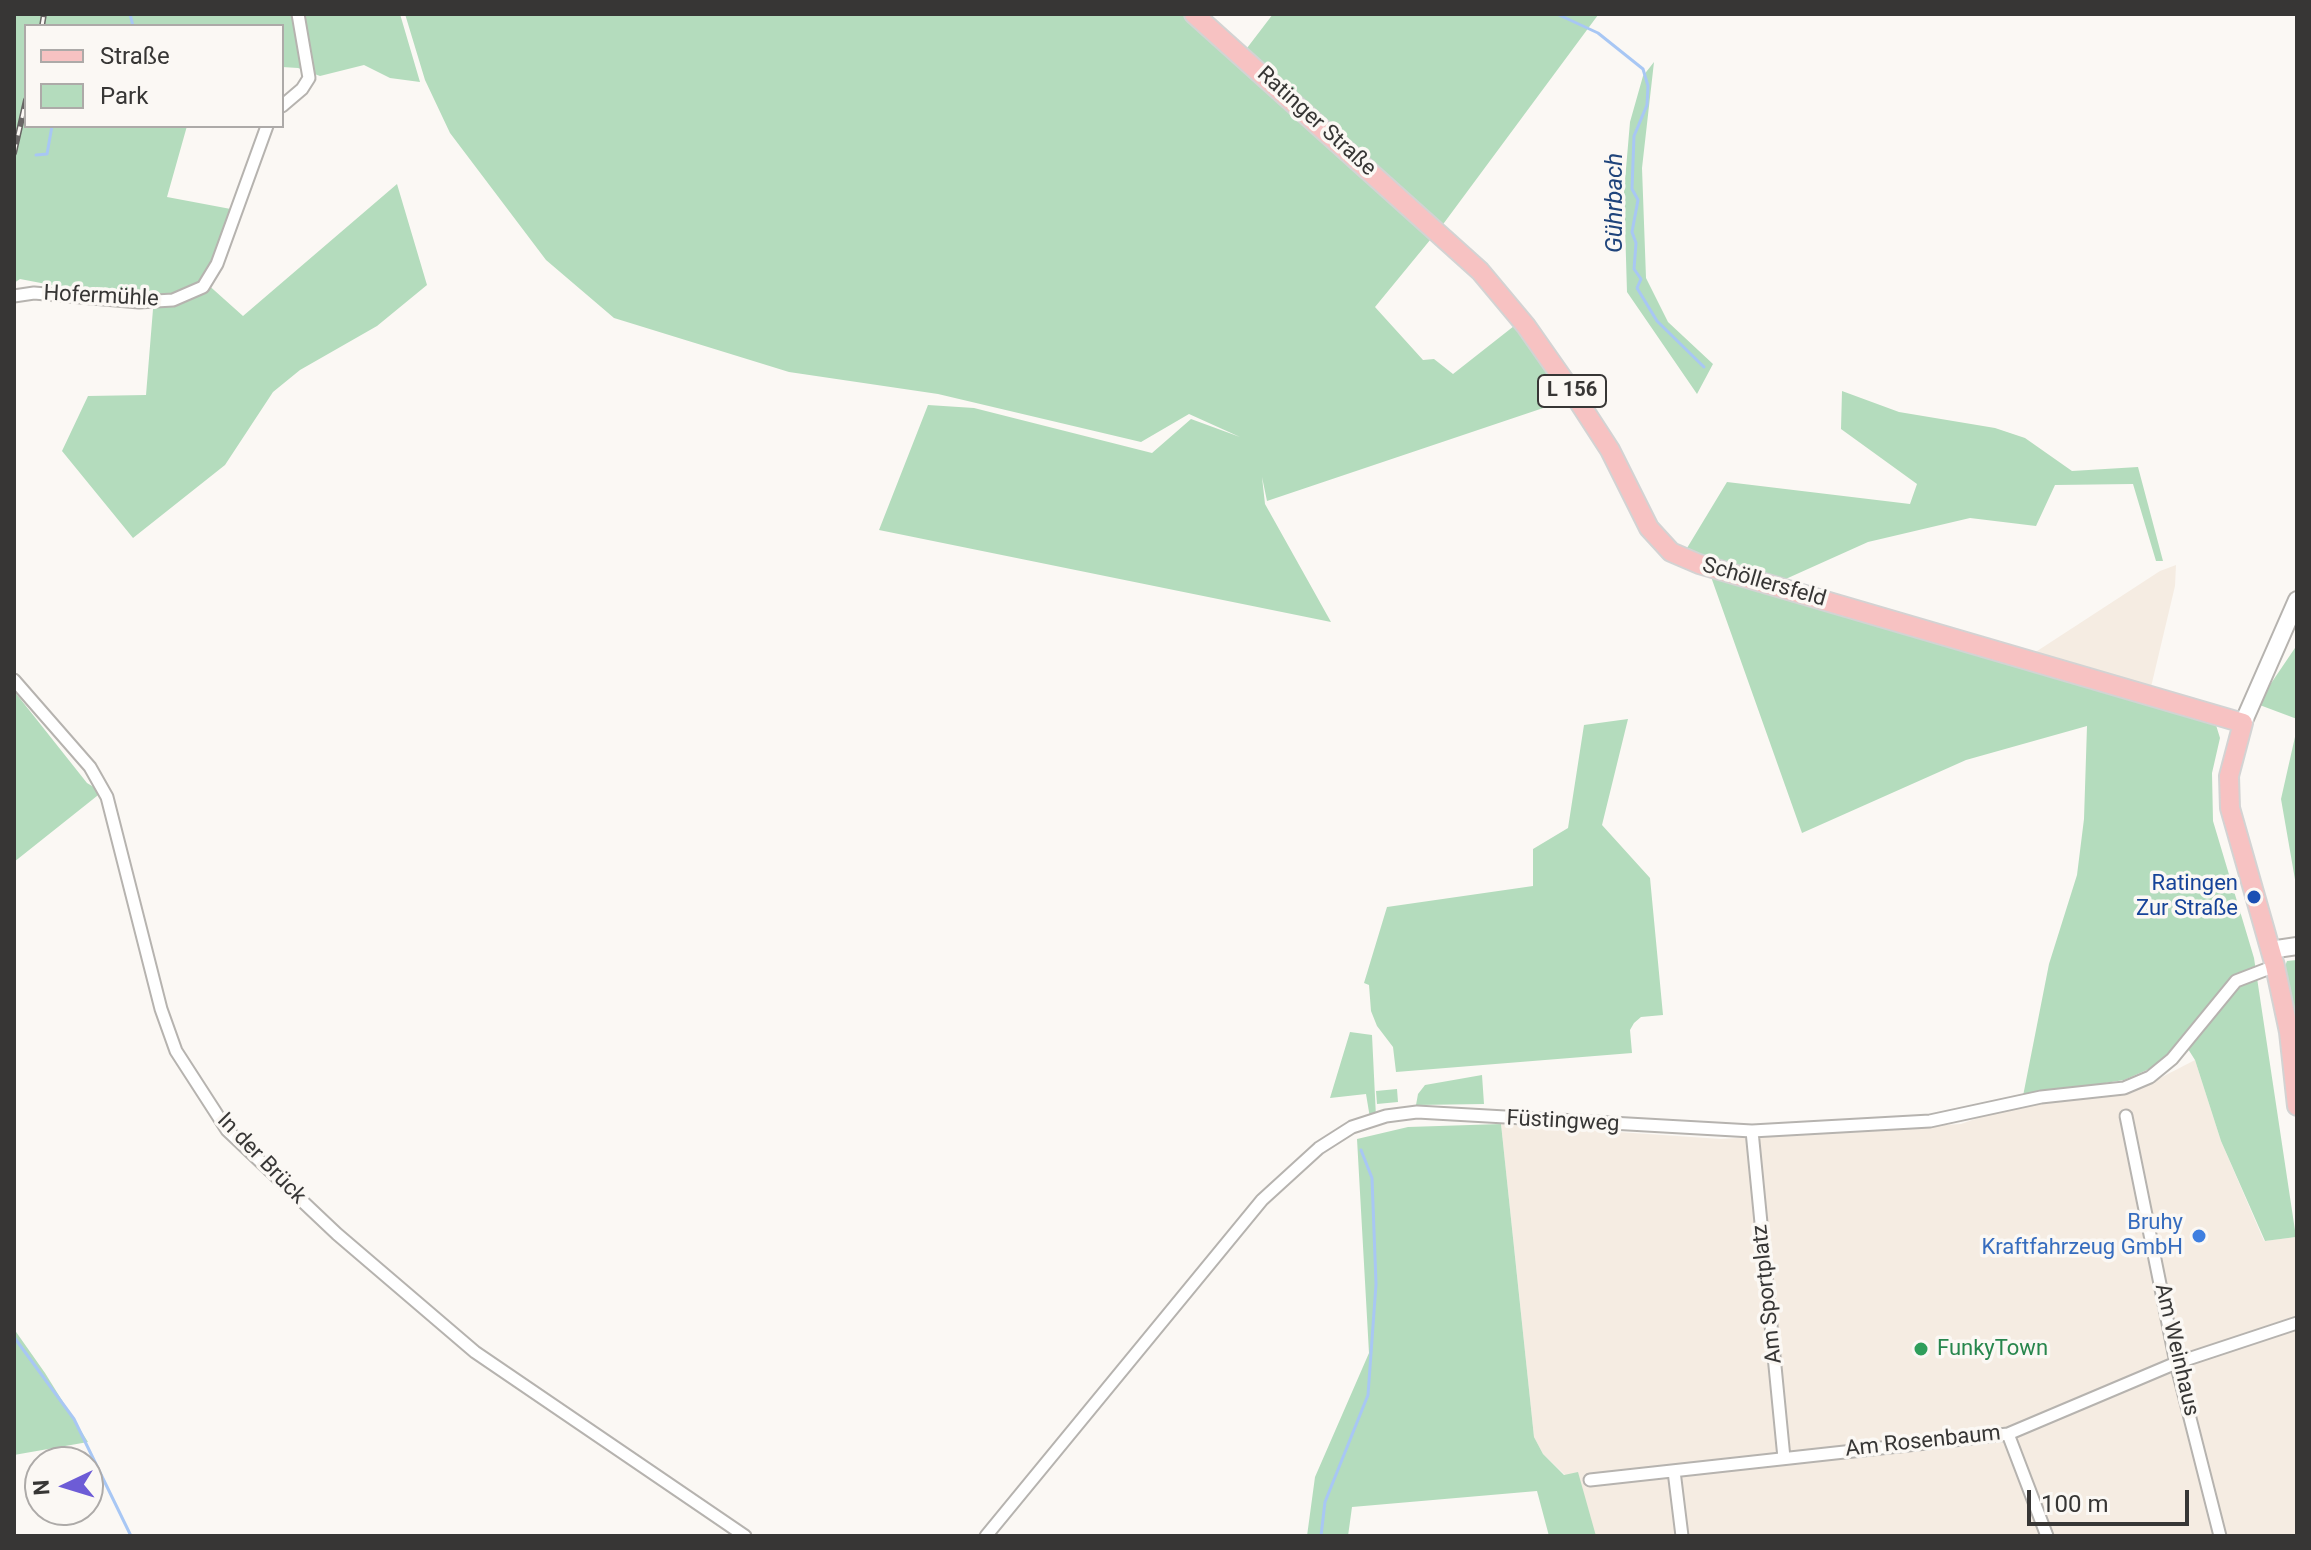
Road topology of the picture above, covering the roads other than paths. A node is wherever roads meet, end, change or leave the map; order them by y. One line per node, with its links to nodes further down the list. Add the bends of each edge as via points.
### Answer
1 (298, 14): 3 (street, via 309,78)
2 (1194, 14): 5 (main road, Ratinger Straße / L 156)
3 (284, 104)
4 (266, 128): 6 (street, Hofermühle, via 217,264 203,287 173,300 139,302)
5 (1438, 231): 9 (main road, Schöllersfeld / L 156, via 1526,326 1603,439 1649,528 1676,555)
6 (14, 296)
7 (2297, 600): 9 (main road)
8 (14, 680): 21 (street, In der Brück, via 90,767 107,797 176,1051 227,1130 430,1317)
9 (2243, 723): 11 (main road, via 2231,765 2229,798)
10 (2297, 946): 11 (main road)
11 (2273, 958): 12 (main road); 14 (street, Füstingweg, via 2236,981 2172,1059 2150,1077 2124,1088 2041,1097 1930,1121)
12 (2297, 1106)
13 (2126, 1116): 16 (street, Am Weinhaus)
14 (1752, 1131): 18 (street, Am Sportplatz); 22 (street, Füstingweg, via 1417,1112 1352,1127 1319,1148 1262,1200)
15 (2297, 1323): 16 (street, Am Rosenbaum)
16 (2176, 1363): 17 (street, Am Rosenbaum); 25 (street, Am Weinhaus)
17 (2008, 1434): 18 (street, Am Rosenbaum); 24 (street)
18 (1784, 1458): 19 (street, Am Rosenbaum)
19 (1674, 1471): 20 (street, Am Rosenbaum); 23 (street)
20 (1590, 1480)
21 (745, 1536)
22 (986, 1536)
23 (1682, 1536)
24 (2047, 1536)
25 (2220, 1536)

